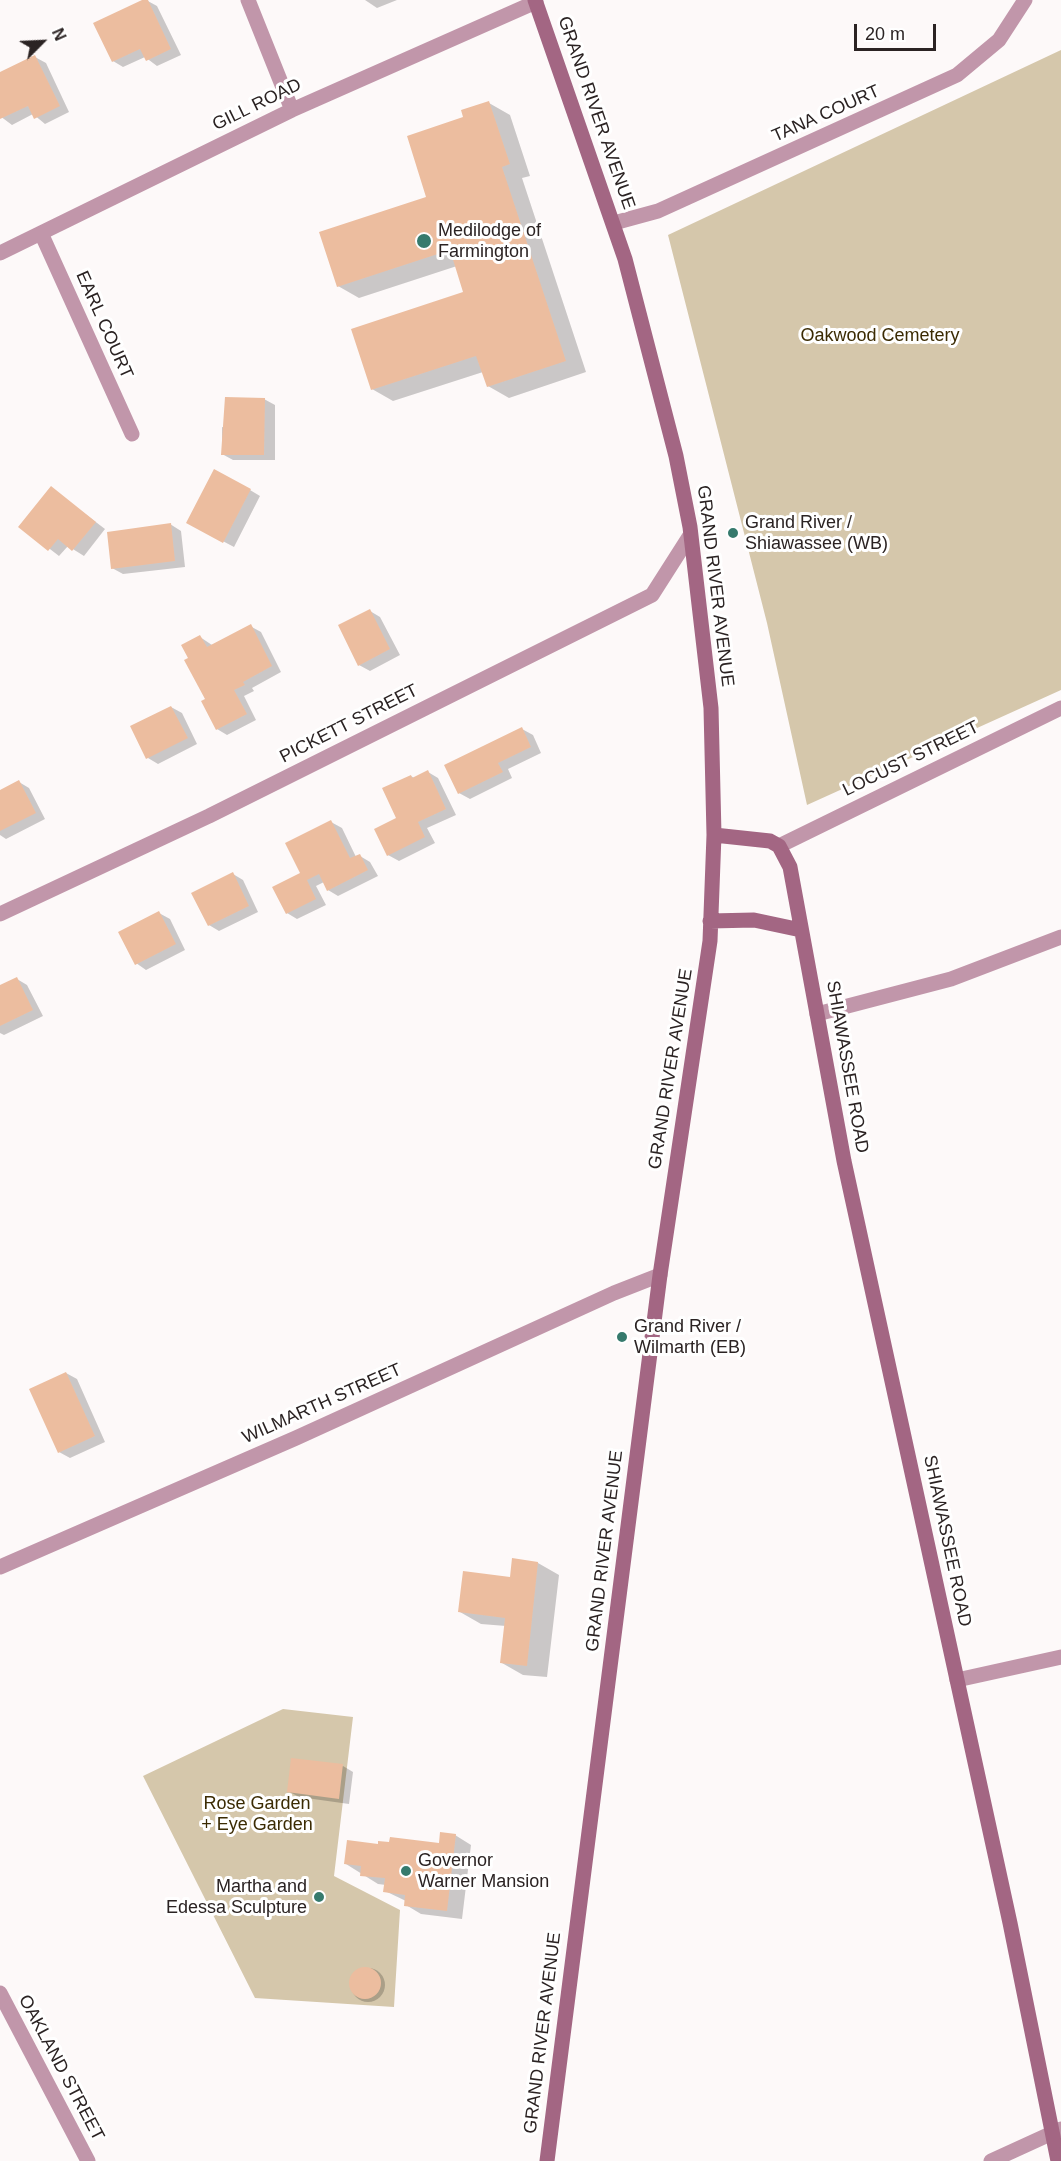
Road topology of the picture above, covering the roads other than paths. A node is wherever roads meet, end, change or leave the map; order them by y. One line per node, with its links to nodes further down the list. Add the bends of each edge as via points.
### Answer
1 (248, 0): 4 (street)
2 (1025, 0): 5 (street, TANA COURT, via 999,40 957,75 663,208)
3 (536, 1): 4 (street, GILL ROAD); 5 (main road, GRAND RIVER AVENUE)
4 (292, 110): 6 (street, GILL ROAD)
5 (614, 223): 9 (main road, GRAND RIVER AVENUE, via 676,456)
6 (41, 233): 7 (street, GILL ROAD); 8 (street, EARL COURT)
7 (0, 253)
8 (132, 434)
9 (689, 537): 11 (main road, GRAND RIVER AVENUE, via 711,708); 13 (street, PICKETT STREET, via 652,595 202,820)
10 (1061, 708): 12 (street, LOCUST STREET)
11 (714, 835): 12 (main road, via 756,838); 14 (main road, GRAND RIVER AVENUE)
12 (779, 846): 15 (main road, SHIAWASSEE ROAD, via 790,867)
13 (0, 914)
14 (710, 921): 15 (main road, via 754,920); 18 (main road, GRAND RIVER AVENUE)
15 (801, 930): 17 (main road, SHIAWASSEE ROAD)
16 (1061, 937): 17 (street, via 951,979)
17 (817, 1014): 21 (main road, SHIAWASSEE ROAD, via 844,1161)
18 (660, 1275): 19 (street, WILMARTH STREET); 25 (main road, GRAND RIVER AVENUE)
19 (0, 1568)
20 (1061, 1657): 21 (street)
21 (957, 1680): 23 (main road, SHIAWASSEE ROAD)
22 (0, 1993): 24 (street, OAKLAND STREET)
23 (1056, 2131): 26 (street); 27 (main road, SHIAWASSEE ROAD)
24 (88, 2161)
25 (547, 2161)
26 (991, 2161)
27 (1058, 2161)

